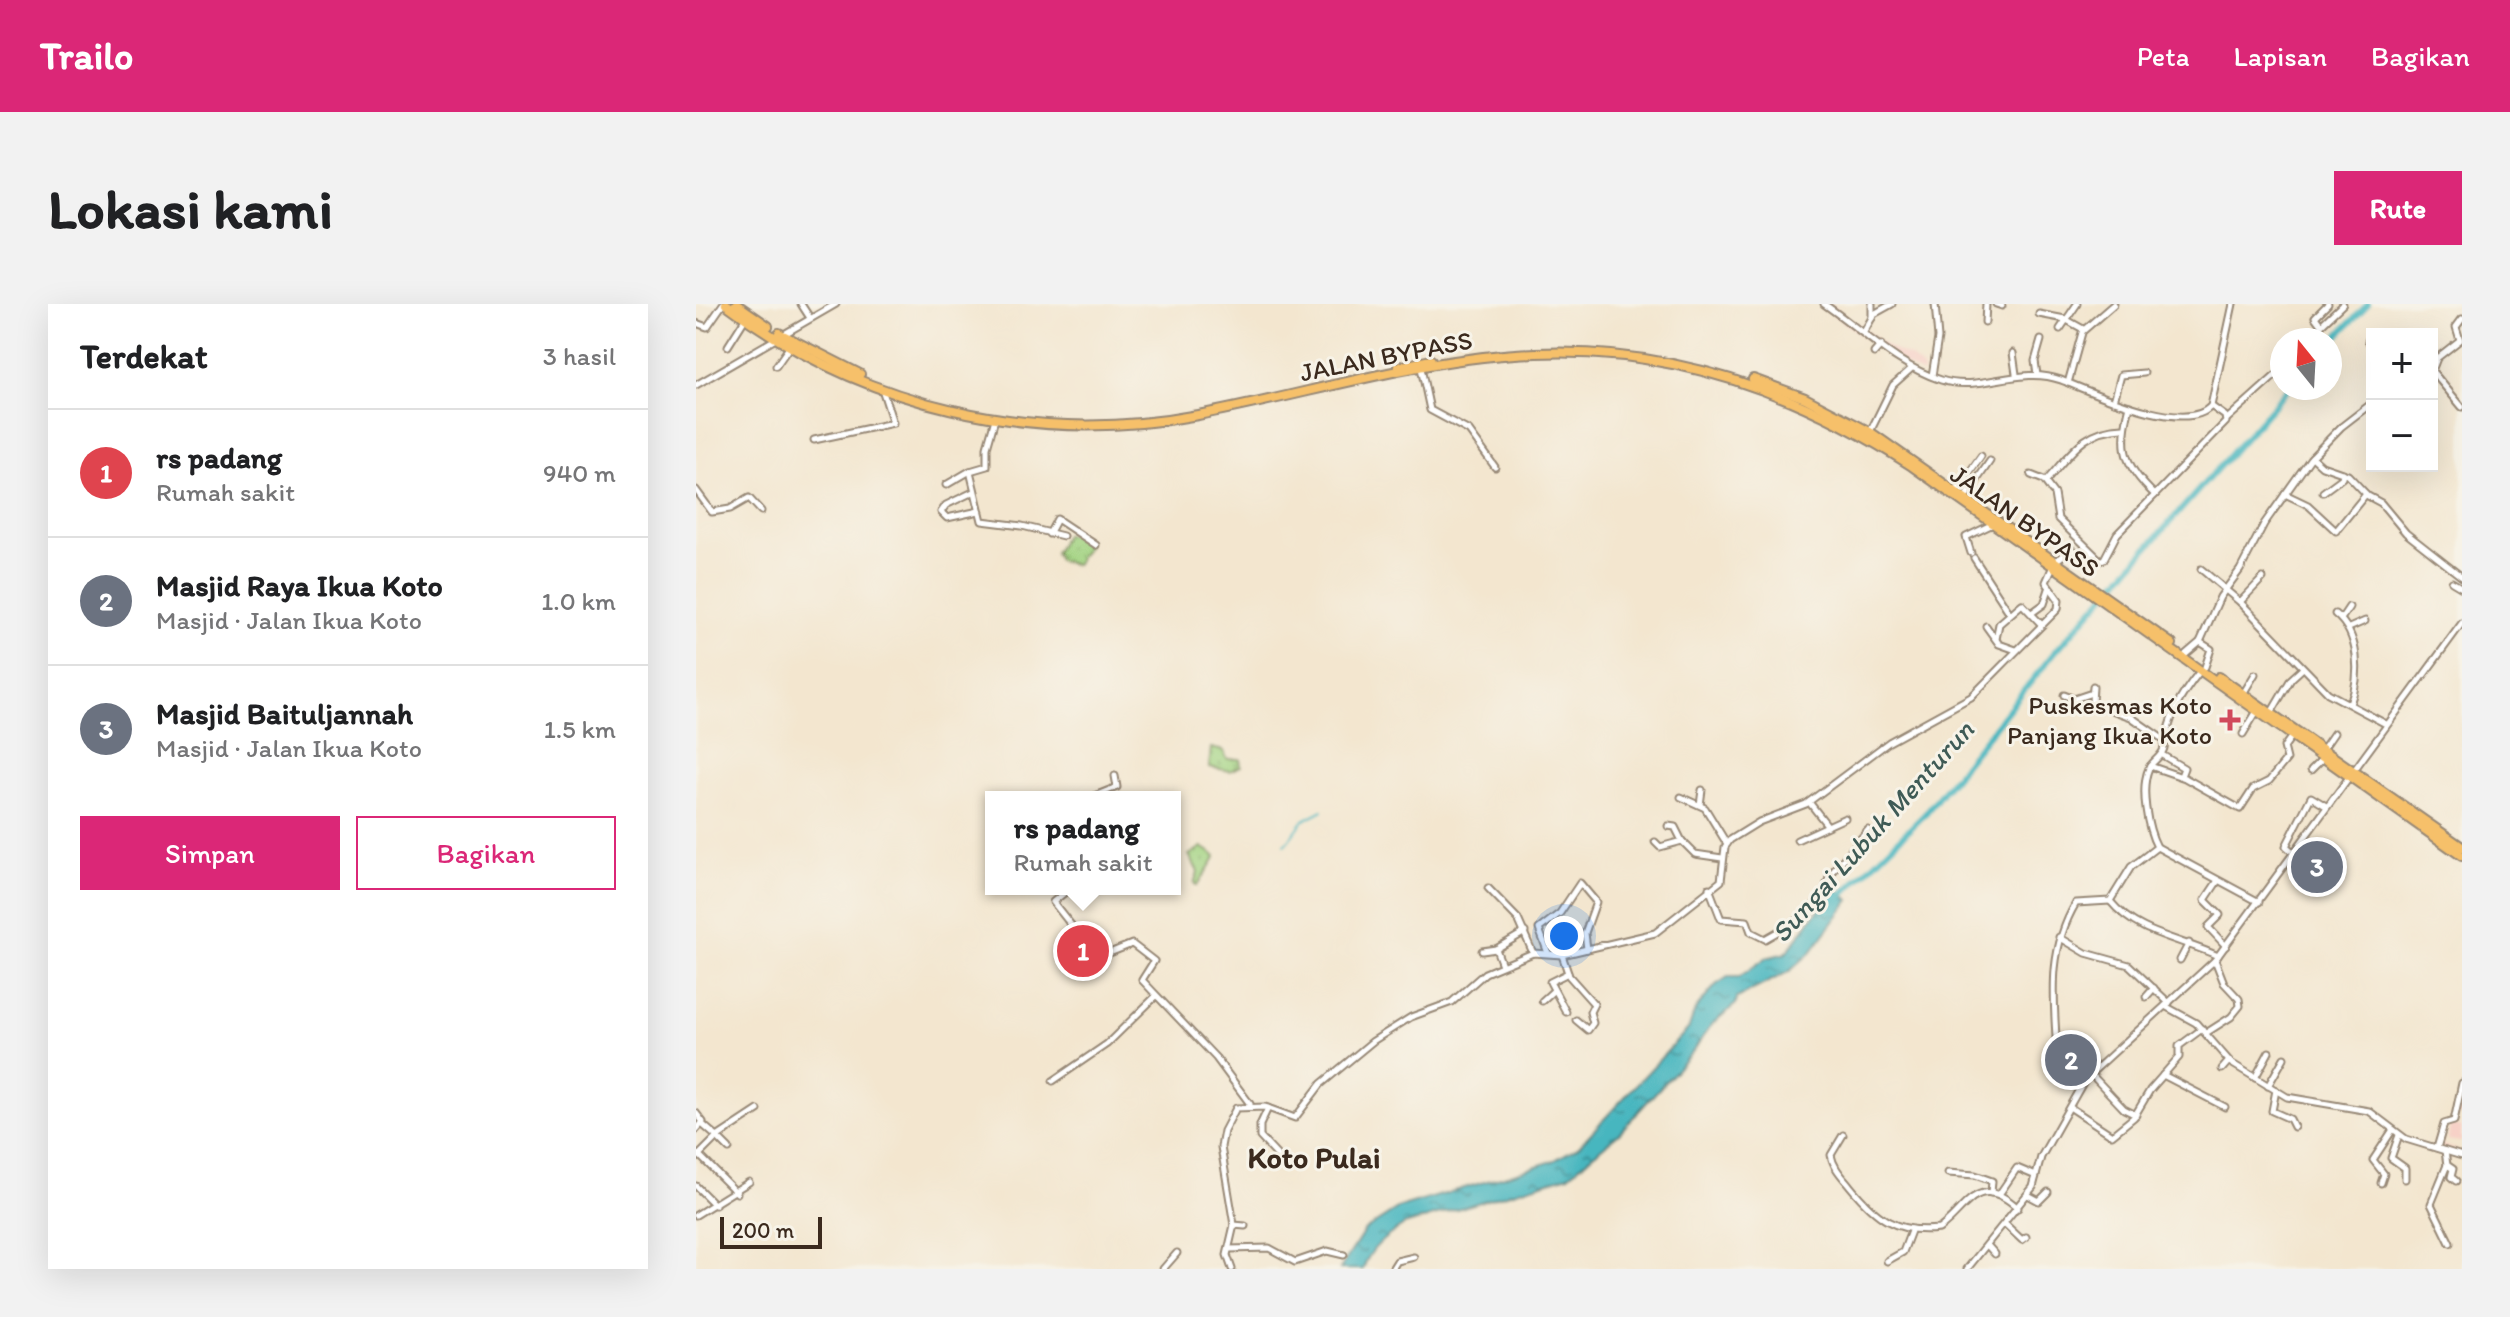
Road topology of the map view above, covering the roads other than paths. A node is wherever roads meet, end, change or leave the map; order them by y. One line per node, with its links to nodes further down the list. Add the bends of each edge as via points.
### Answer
1 (725, 304): 18 (highway, JALAN BYPASS); 22 (street, via 707,327)
2 (735, 304): 26 (highway, JALAN BYPASS)
3 (801, 304): 16 (street)
4 (836, 304): 16 (street)
5 (1824, 304): 25 (street)
6 (1872, 304): 17 (street)
7 (1892, 304): 17 (street)
8 (1935, 304): 41 (street, via 1938,338)
9 (1986, 304): 21 (street)
10 (2077, 304): 19 (street)
11 (2114, 304): 24 (street)
12 (2233, 304): 49 (street)
13 (2328, 304): 14 (street, via 2315,317 2320,324)
14 (2343, 304)
15 (2039, 314): 19 (street)
16 (810, 318): 26 (street)
17 (1872, 318): 25 (street)
18 (745, 319): 26 (highway, JALAN BYPASS); 29 (street)
19 (2065, 319): 23 (street); 24 (street)
20 (2462, 319): 33 (street, via 2456,327 2460,340)
21 (1985, 322)
22 (696, 323)
23 (2060, 329)
24 (2083, 331): 44 (street)
25 (1864, 332): 28 (street)
26 (779, 336): 30 (highway, JALAN BYPASS); 45 (street); 46 (highway, JALAN BYPASS)
27 (2041, 340): 40 (street)
28 (1881, 345): 31 (street); 36 (street)
29 (728, 346)
30 (790, 346): 34 (street); 46 (highway, JALAN BYPASS)
31 (1874, 353)
32 (2013, 353): 39 (street)
33 (2438, 357)
34 (776, 366)
35 (1421, 368): 38 (highway, JALAN BYPASS); 60 (highway, JALAN BYPASS, via 1537,352 1615,355 1688,366 1797,402); 61 (street, via 1430,410 1469,431)
36 (1912, 368): 41 (street); 55 (street, via 1893,385)
37 (2144, 373): 47 (street, via 2122,374)
38 (1376, 374): 46 (highway, JALAN BYPASS, via 1198,410 1109,420 989,412); 52 (highway, JALAN BYPASS, via 1149,422 1097,426); 55 (highway, JALAN BYPASS, via 1452,356 1542,347 1656,354 1771,385)
39 (2016, 374): 40 (street); 41 (street, via 1964,384)
40 (2037, 375): 44 (street)
41 (1932, 376)
42 (2438, 378): 50 (street)
43 (2270, 380): 53 (street)
44 (2068, 383): 47 (street)
45 (696, 385)
46 (888, 389): 52 (highway, JALAN BYPASS); 56 (street, via 893,423)
47 (2114, 401): 48 (street)
48 (2130, 406): 49 (street, via 2181,414); 54 (street)
49 (2211, 406): 53 (street)
50 (2462, 407)
51 (2366, 408): 58 (street)
52 (995, 419): 62 (street, via 987,466)
53 (2227, 419): 73 (street)
54 (2123, 428): 65 (street, via 2093,433); 73 (street, via 2131,467)
55 (1870, 432): 60 (highway, JALAN BYPASS)
56 (814, 440)
57 (1981, 456): 68 (street)
58 (2312, 457): 64 (street); 71 (street)
59 (1990, 461): 74 (street)
60 (1914, 463): 68 (highway, JALAN BYPASS); 77 (highway, JALAN BYPASS)
61 (1495, 467)
62 (970, 471): 66 (street); 69 (street)
63 (2031, 475): 65 (street)
64 (2349, 477): 70 (street); 72 (street)
65 (2046, 481): 81 (street, via 2058,519)
66 (946, 485)
67 (696, 490): 75 (street, via 712,512 749,498)
68 (1957, 490): 74 (highway, JALAN BYPASS)
69 (973, 492): 76 (street); 76 (street, via 941,512 947,518)
70 (2323, 492)
71 (2285, 494): 72 (street, via 2336,531); 89 (street)
72 (2366, 494): 84 (street)
73 (2155, 495): 81 (street, via 2117,534)
74 (1966, 496): 82 (highway, JALAN BYPASS)
75 (761, 511)
76 (979, 511): 78 (street, via 985,523)
77 (1993, 524): 82 (highway, JALAN BYPASS); 92 (street, via 1965,538)
78 (1049, 534): 79 (street); 80 (street, via 1057,519)
79 (1063, 536)
80 (1096, 545)
81 (2101, 561): 82 (street, via 2075,549)
82 (2055, 563): 88 (street, via 2047,578); 94 (highway, JALAN BYPASS)
83 (2201, 569): 89 (street)
84 (2462, 577)
85 (2263, 578): 90 (street)
86 (2452, 582): 87 (street)
87 (2462, 588)
88 (2049, 589): 93 (street, via 2044,604); 97 (street, via 2059,606)
89 (2227, 591): 90 (street); 101 (street, via 2217,601)
90 (2240, 602): 105 (street)
91 (2349, 607): 99 (street, via 2338,616)
92 (2009, 612): 93 (street, via 2022,604); 100 (street)
93 (2033, 612): 97 (street)
94 (2134, 618): 103 (highway, JALAN BYPASS); 104 (highway, JALAN BYPASS)
95 (2365, 621): 99 (street)
96 (2462, 623): 112 (street)
97 (2041, 624): 102 (street)
98 (1986, 626): 100 (street)
99 (2349, 628): 109 (street, via 2358,676)
100 (1996, 639): 102 (street)
101 (2200, 642): 103 (street); 104 (street, via 2211,649)
102 (2016, 650): 127 (street, via 1971,697 1889,742)
103 (2186, 654): 104 (highway, JALAN BYPASS)
104 (2203, 668): 108 (highway, JALAN BYPASS); 116 (street, via 2174,707)
105 (2302, 669): 109 (street, via 2328,693); 111 (street)
106 (2255, 674): 108 (street)
107 (2064, 695): 116 (street, via 2075,699 2092,690 2092,703 2131,717)
108 (2242, 696): 110 (highway, JALAN BYPASS); 111 (highway, JALAN BYPASS)
109 (2350, 704): 112 (street)
110 (2257, 711): 114 (street); 115 (highway, JALAN BYPASS)
111 (2271, 713): 118 (highway, JALAN BYPASS)
112 (2386, 724): 121 (street)
113 (2334, 733): 118 (street)
114 (2243, 734)
115 (2292, 736): 118 (highway, JALAN BYPASS); 123 (street, via 2284,747 2287,759 2269,781 2253,789 2240,809)
116 (2164, 740): 117 (street)
117 (2162, 754): 119 (street); 123 (street, via 2184,768)
118 (2323, 754): 120 (street); 121 (highway, JALAN BYPASS)
119 (2150, 766): 123 (street); 139 (street, via 2147,811)
120 (2311, 770)
121 (2351, 773): 129 (street); 134 (highway, JALAN BYPASS)
122 (1115, 776): 125 (street, via 1117,785)
123 (2181, 776)
124 (1702, 790): 128 (street)
125 (1104, 791)
126 (1681, 797): 128 (street)
127 (1809, 802): 131 (street); 138 (street, via 1750,827)
128 (1700, 805): 138 (street)
129 (2326, 806): 141 (street); 141 (street, via 2311,797 2286,846)
130 (1845, 818): 131 (street)
131 (1827, 825): 135 (street)
132 (1668, 826): 136 (street, via 1676,828)
133 (1868, 830): 146 (street, via 1830,875 1807,915 1765,939 1751,932 1747,921 1721,919)
134 (2436, 833): 140 (highway); 142 (highway, JALAN BYPASS)
135 (1797, 840)
136 (1682, 841): 137 (street, via 1660,847); 143 (street, via 1695,854)
137 (1655, 842)
138 (1727, 844): 143 (street)
139 (2157, 847): 144 (street); 148 (street, via 2131,867)
140 (2462, 847)
141 (2294, 853): 149 (street)
142 (2462, 856)
143 (1722, 858): 146 (street, via 1722,879)
144 (2217, 882): 149 (street); 153 (street, via 2205,900 2220,915 2208,927)
145 (1488, 888): 150 (street)
146 (1709, 888): 155 (street, via 1655,933)
147 (1062, 895): 160 (street, via 1053,902)
148 (2110, 901): 151 (street, via 2076,903); 152 (street, via 2140,929)
149 (2259, 902): 153 (street)
150 (1525, 932): 154 (street); 157 (street)
151 (2059, 937): 166 (street, via 2086,953 2126,963); 179 (street, via 2053,975 2057,1053 2077,1057)
152 (2189, 943): 161 (street); 162 (street)
153 (2226, 946): 161 (street)
154 (1496, 949): 156 (street); 164 (street)
155 (1587, 949): 158 (street, via 1585,933 1596,902 1580,883 1560,913 1539,929); 159 (street)
156 (1482, 951)
157 (1533, 953): 158 (street); 164 (street)
158 (1548, 953): 159 (street)
159 (1562, 955): 165 (street)
160 (1097, 958): 163 (street); 168 (street, via 1137,945 1154,959 1141,978)
161 (2216, 958): 171 (street); 174 (street, via 2224,983 2240,1006)
162 (2180, 960)
163 (1090, 965)
164 (1502, 965): 188 (street, via 1477,978 1452,1002 1411,1017 1373,1041 1321,1084 1297,1117)
165 (1568, 973): 167 (street, via 1551,981); 173 (street, via 1594,1004 1588,1030)
166 (2154, 988): 169 (street); 171 (street)
167 (1553, 991): 170 (street); 172 (street)
168 (1156, 996): 182 (street, via 1107,1044); 186 (street, via 1216,1058)
169 (2146, 997)
170 (1542, 1001)
171 (2167, 1004): 174 (street); 179 (street)
172 (1566, 1012)
173 (1576, 1020)
174 (2204, 1031): 177 (street); 180 (street, via 2179,1046 2181,1055)
175 (2269, 1052): 181 (street)
176 (2284, 1058): 184 (street)
177 (2229, 1061): 178 (street); 181 (street)
178 (2222, 1069)
179 (2089, 1074): 189 (street); 192 (street)
180 (2163, 1075): 187 (street); 192 (street)
181 (2255, 1078): 184 (street)
182 (1053, 1081)
183 (2462, 1083): 200 (street, via 2454,1121 2444,1124)
184 (2268, 1086): 185 (street)
185 (2276, 1090): 194 (street, via 2272,1111 2290,1119); 196 (street, via 2335,1109 2369,1111)
186 (1251, 1105): 188 (street); 223 (street, via 1235,1110 1221,1147)
187 (2225, 1107)
188 (1268, 1108): 206 (street, via 1260,1137)
189 (2071, 1108): 192 (street, via 2111,1135); 208 (street, via 2041,1157)
190 (758, 1110): 199 (street)
191 (696, 1113): 193 (street)
192 (2136, 1115)
193 (702, 1124): 195 (street); 199 (street)
194 (2294, 1127)
195 (696, 1130)
196 (2392, 1131): 198 (street); 212 (street, via 2373,1160 2384,1174)
197 (1843, 1135): 225 (street, via 1831,1155 1837,1171 1877,1216)
198 (2399, 1135): 200 (street); 209 (street, via 2391,1158 2405,1168)
199 (717, 1137): 201 (street); 204 (street)
200 (2437, 1148): 202 (street)
201 (729, 1149)
202 (2445, 1151): 203 (street); 205 (street)
203 (2462, 1156)
204 (698, 1157): 215 (street)
205 (2447, 1165): 210 (street); 227 (street, via 2431,1204)
206 (1287, 1166)
207 (1948, 1173): 216 (street, via 1992,1181)
208 (2036, 1176): 217 (street, via 2018,1168); 218 (street)
209 (2405, 1179)
210 (2456, 1181)
211 (749, 1182): 215 (street)
212 (2381, 1183)
213 (696, 1186): 219 (street)
214 (2048, 1192): 218 (street, via 2039,1201)
215 (737, 1193): 219 (street)
216 (1991, 1193): 217 (street); 225 (street, via 1966,1200 1941,1228)
217 (2000, 1193): 220 (street)
218 (2028, 1195): 220 (street)
219 (715, 1205): 221 (street)
220 (2018, 1208): 222 (street)
221 (696, 1215)
222 (2005, 1224): 226 (street, via 2022,1240); 228 (street)
223 (1234, 1225): 224 (street); 229 (street)
224 (1245, 1226)
225 (1911, 1231): 234 (street, via 1903,1252)
226 (2026, 1237)
227 (2450, 1243)
228 (1987, 1245): 231 (street); 238 (street)
229 (1229, 1249): 232 (street, via 1269,1248 1295,1262 1327,1251); 236 (street)
230 (1177, 1253): 235 (street)
231 (1995, 1254)
232 (1344, 1255)
233 (1414, 1257): 237 (street, via 1397,1261)
234 (1887, 1261)
235 (1163, 1269)
236 (1232, 1269)
237 (1392, 1269)
238 (1967, 1269)

